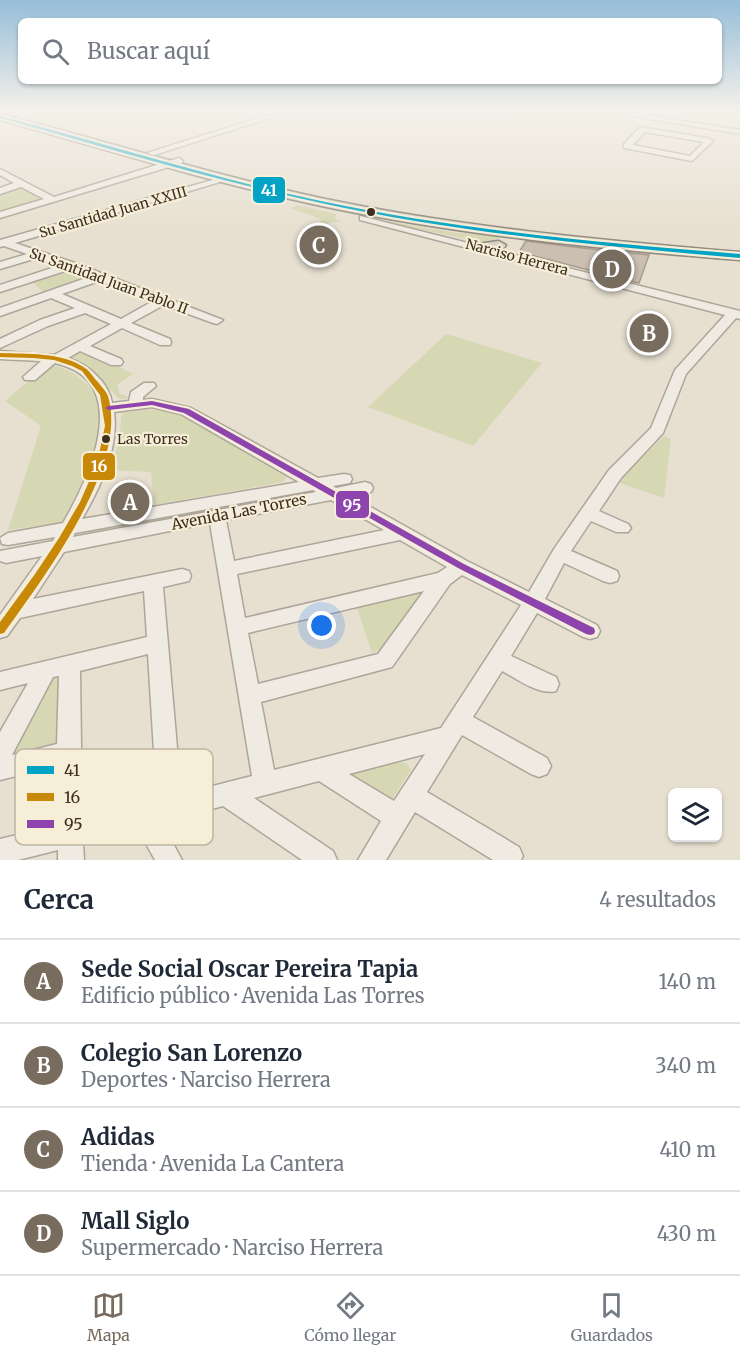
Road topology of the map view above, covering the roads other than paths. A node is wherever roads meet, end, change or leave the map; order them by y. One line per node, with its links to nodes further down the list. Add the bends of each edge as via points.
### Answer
1 (112, 151): 7 (highway)
2 (145, 151): 6 (highway)
3 (158, 151): 6 (street)
4 (649, 151): 5 (street, via 691,159)
5 (701, 151)
6 (152, 153): 7 (highway)
7 (161, 166): 9 (highway); 12 (street); 13 (highway, via 298,191)
8 (3, 175): 10 (street)
9 (226, 179): 13 (highway); 16 (street, Su Santidad Juan XXIII)
10 (23, 183): 11 (street); 12 (street)
11 (0, 190)
12 (53, 200): 14 (street)
13 (368, 212): 15 (highway); 17 (street, Narciso Herrera)
14 (0, 214)
15 (504, 240): 17 (highway); 18 (highway); 20 (highway); 29 (street, Narciso Herrera)
16 (1, 243): 19 (street, Su Santidad Juan Pablo II)
17 (482, 247)
18 (740, 249)
19 (39, 254): 21 (street); 22 (street, Su Santidad Juan Pablo II)
20 (740, 256)
21 (0, 266)
22 (70, 266): 23 (street, Su Santidad Juan Pablo II); 24 (street)
23 (100, 277): 25 (street); 26 (street, Su Santidad Juan Pablo II)
24 (0, 289)
25 (52, 294): 27 (street); 28 (street)
26 (162, 301): 30 (street, Su Santidad Juan Pablo II); 31 (street)
27 (87, 308): 31 (street); 33 (street)
28 (0, 312)
29 (736, 314): 46 (street, via 680,373 658,430 615,474)
30 (217, 320)
31 (123, 323): 32 (street); 34 (street)
32 (165, 342)
33 (0, 344)
34 (80, 346): 36 (street); 37 (street)
35 (0, 355): 36 (street)
36 (54, 358): 38 (street); 41 (street, via 86,371 100,386)
37 (116, 362)
38 (30, 377)
39 (149, 386): 40 (street, via 136,395)
40 (136, 404): 41 (street); 43 (street, via 167,405 186,411)
41 (109, 408): 48 (street, via 98,467)
42 (344, 478): 43 (street, Avenida Las Torres)
43 (313, 484): 45 (street); 48 (street, Avenida Las Torres)
44 (365, 488): 45 (street, Avenida Las Torres)
45 (332, 494): 47 (street, Avenida Las Torres); 50 (street)
46 (588, 513): 49 (street); 52 (street)
47 (217, 516): 51 (street, Avenida Las Torres); 54 (street)
48 (70, 528): 51 (street); 51 (street, Avenida Las Torres, via 7,547)
49 (622, 528)
50 (402, 533): 53 (street); 54 (street)
51 (60, 546): 60 (street)
52 (560, 554): 56 (street); 59 (street)
53 (461, 566): 57 (street); 59 (street)
54 (227, 569): 61 (street)
55 (182, 576): 58 (street)
56 (610, 576)
57 (444, 579): 61 (street); 70 (street, via 385,661)
58 (153, 582): 60 (street); 64 (street)
59 (533, 603): 63 (street); 65 (street)
60 (14, 611): 62 (street)
61 (237, 628): 70 (street)
62 (0, 630)
63 (590, 631)
64 (158, 643): 66 (street); 73 (street)
65 (498, 659): 69 (street); 71 (street)
66 (70, 664): 67 (street); 72 (street)
67 (47, 669): 68 (street); 74 (street)
68 (0, 681)
69 (548, 684)
70 (248, 696): 79 (street)
71 (454, 729): 76 (street); 78 (street); 81 (street)
72 (68, 749)
73 (161, 749)
74 (0, 754)
75 (15, 765): 77 (street)
76 (539, 766)
77 (0, 769)
78 (321, 769): 79 (street); 83 (street)
79 (265, 784): 80 (street)
80 (226, 794): 82 (street); 89 (street)
81 (411, 796): 83 (street); 87 (street)
82 (213, 797)
83 (398, 818): 90 (street)
84 (28, 845): 86 (street)
85 (159, 845): 88 (street)
86 (0, 852)
87 (510, 856)
88 (169, 860)
89 (324, 860)
90 (371, 860)

